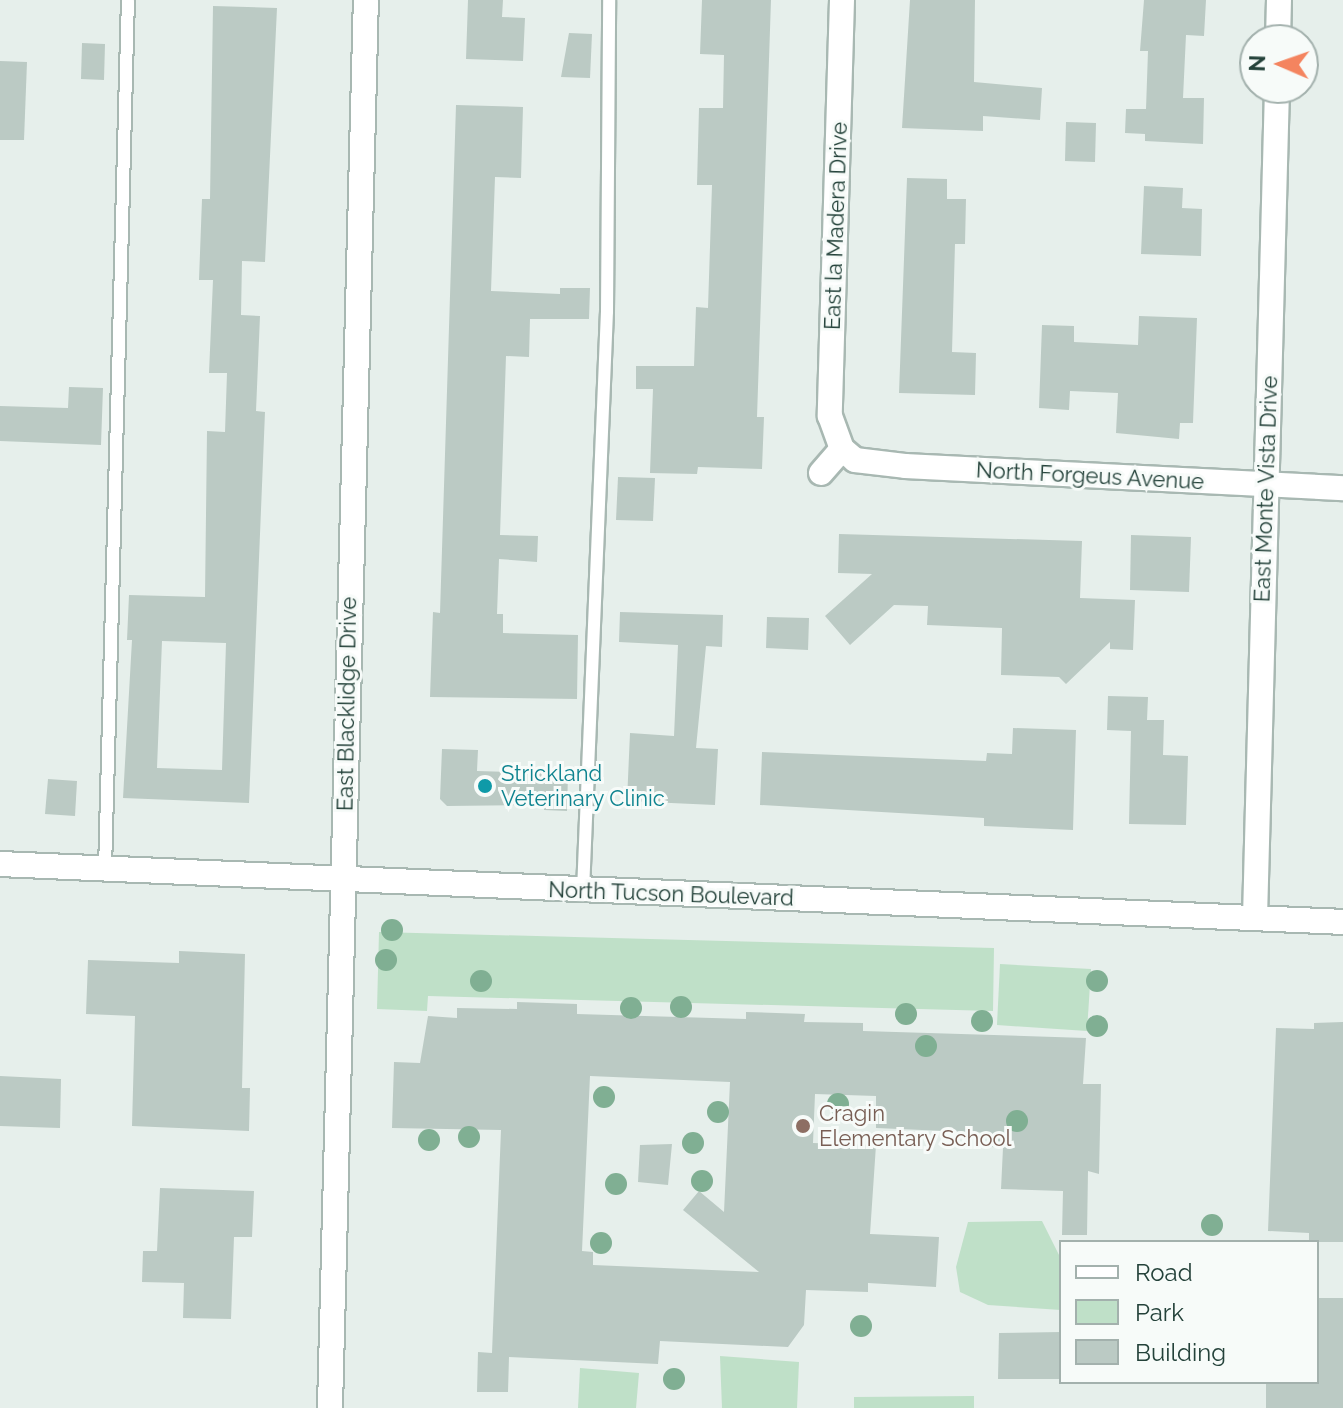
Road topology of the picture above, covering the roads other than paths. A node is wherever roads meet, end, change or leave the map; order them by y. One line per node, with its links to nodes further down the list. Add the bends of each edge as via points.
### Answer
1 (128, 0): 13 (lane)
2 (366, 0): 14 (street, East Blacklidge Drive)
3 (609, 0): 15 (lane, via 607,312)
4 (842, 0): 8 (street, East la Madera Drive, via 830,416)
5 (1279, 0): 6 (street)
6 (1278, 24)
7 (1277, 104): 10 (street, East Monte Vista Drive)
8 (842, 449): 9 (street); 10 (street, North Forgeus Avenue, via 867,463)
9 (821, 473)
10 (1265, 485): 11 (street, North Forgeus Avenue); 16 (street, East Monte Vista Drive)
11 (1343, 488)
12 (0, 864): 13 (street, North Tucson Boulevard)
13 (105, 870): 14 (street, North Tucson Boulevard)
14 (343, 882): 15 (street, North Tucson Boulevard); 18 (street, East Blacklidge Drive)
15 (583, 891): 16 (street, North Tucson Boulevard)
16 (1255, 918): 17 (street, North Tucson Boulevard)
17 (1343, 922)
18 (330, 1408)

